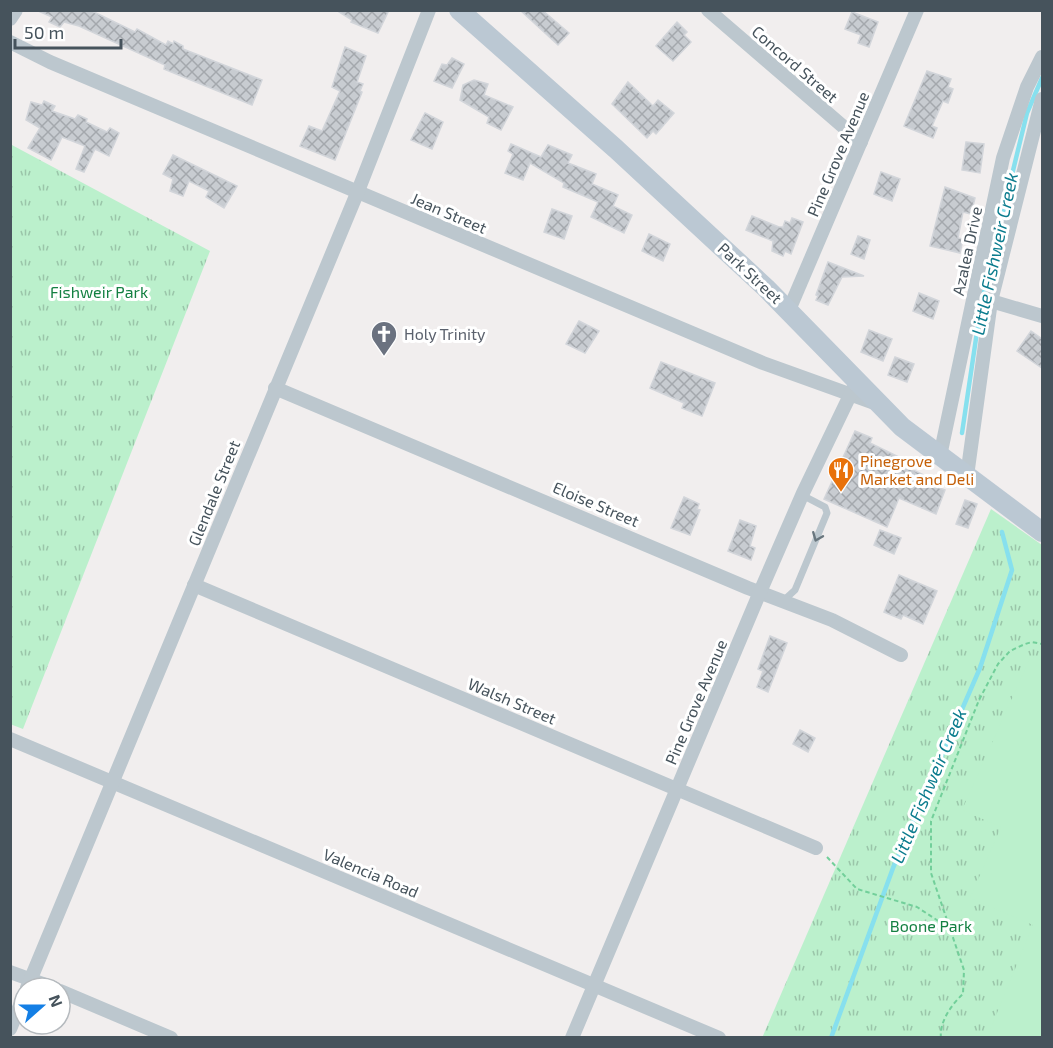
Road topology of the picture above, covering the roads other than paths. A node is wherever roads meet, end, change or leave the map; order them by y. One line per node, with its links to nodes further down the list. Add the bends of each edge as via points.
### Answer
1 (16, 10): 6 (street)
2 (429, 10): 12 (street, Glendale Street)
3 (459, 10): 14 (street, Park Street)
4 (708, 10): 10 (street, Concord Street)
5 (917, 10): 10 (street, Pine Grove Avenue)
6 (10, 19)
7 (10, 42): 12 (street, Jean Street)
8 (1042, 57): 18 (street, Azalea Drive, via 1027,87 1004,158)
9 (1042, 99): 11 (street)
10 (861, 142): 14 (street, Pine Grove Avenue)
11 (1036, 145): 13 (street)
12 (358, 191): 16 (street, Glendale Street); 17 (street, Jean Street, via 763,363)
13 (992, 301): 15 (street); 19 (street)
14 (789, 310): 17 (street, Park Street)
15 (1042, 316)
16 (275, 388): 22 (street, Glendale Street); 23 (street, Eloise Street)
17 (854, 388): 18 (street, Park Street); 20 (street, Pine Grove Avenue)
18 (940, 456): 19 (street, Park Street)
19 (967, 476): 21 (street, Park Street)
20 (802, 495): 23 (street, Pine Grove Avenue); 24 (lane, one-way to 24, via 825,507 827,513 795,590)
21 (1042, 532)
22 (194, 585): 27 (street, Glendale Street); 28 (street, Walsh Street)
23 (760, 592): 24 (street, Eloise Street); 28 (street, Pine Grove Avenue)
24 (783, 601): 25 (street, Eloise Street, via 832,620)
25 (901, 655)
26 (10, 739): 27 (street, Valencia Road)
27 (113, 783): 30 (street, Glendale Street); 31 (street, Valencia Road)
28 (677, 788): 29 (street, Walsh Street); 31 (street, Pine Grove Avenue)
29 (816, 848)
30 (32, 976)
31 (594, 985): 34 (street, Pine Grove Avenue); 35 (street, Valencia Road)
32 (72, 995): 33 (street)
33 (171, 1038)
34 (572, 1038)
35 (719, 1038)

